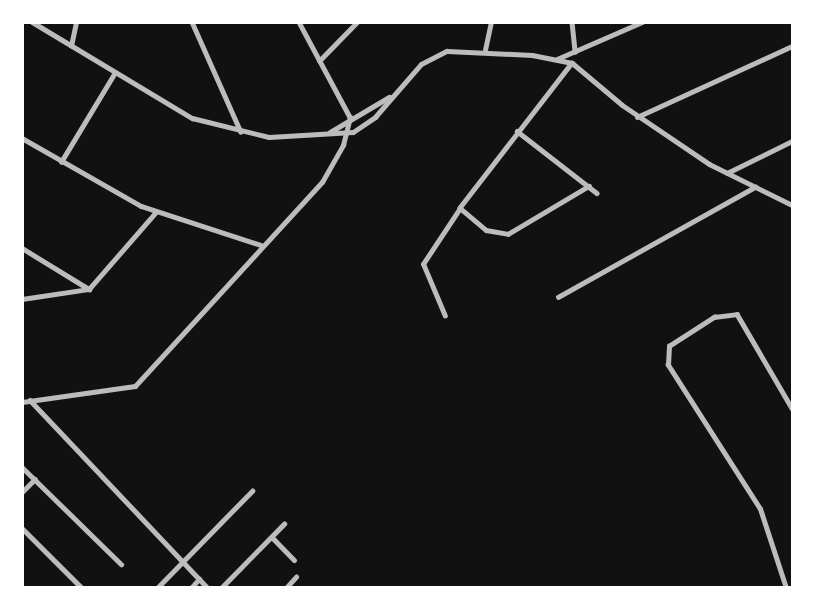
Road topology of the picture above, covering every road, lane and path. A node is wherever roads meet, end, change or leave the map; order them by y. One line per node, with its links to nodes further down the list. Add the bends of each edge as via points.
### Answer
1 (32, 22): 10 (street)
2 (76, 22): 10 (street)
3 (192, 22): 21 (street)
4 (299, 22): 14 (street)
5 (357, 22): 14 (street)
6 (492, 22): 11 (street)
7 (572, 22): 12 (street)
8 (640, 23): 12 (street)
9 (792, 46): 19 (street)
10 (71, 47): 16 (street)
11 (485, 50): 13 (street); 17 (street, via 434,55)
12 (575, 52): 13 (street)
13 (557, 59): 15 (street)
14 (319, 61): 18 (street)
15 (572, 63): 19 (street); 20 (street)
16 (114, 74): 21 (street, via 192,117); 26 (street)
17 (389, 97): 18 (street); 23 (street, via 375,117)
18 (350, 117): 22 (street); 23 (street)
19 (638, 117): 27 (street)
20 (517, 131): 28 (street); 32 (street)
21 (241, 132): 22 (street)
22 (330, 132): 23 (street)
23 (347, 133): 34 (street, via 322,182)
24 (22, 138): 26 (street)
25 (792, 141): 27 (street)
26 (60, 162): 33 (street)
27 (727, 173): 29 (street)
28 (589, 186): 30 (street); 32 (street, via 508,234 486,230)
29 (755, 187): 31 (street); 37 (street)
30 (597, 193)
31 (792, 205)
32 (460, 208): 39 (street, via 423,264)
33 (156, 212): 34 (street); 36 (street)
34 (261, 245): 40 (street, via 135,386)
35 (22, 248): 36 (street)
36 (89, 289): 38 (street)
37 (558, 297)
38 (22, 299)
39 (446, 316)
40 (29, 399): 41 (street); 51 (street)
41 (22, 402)
42 (792, 408): 61 (street, via 743,319 732,312 674,341 666,359 760,509)
43 (22, 467): 44 (street)
44 (34, 479): 46 (street); 52 (street)
45 (252, 491): 51 (street)
46 (22, 492)
47 (284, 524): 49 (street)
48 (22, 528): 55 (street)
49 (272, 537): 50 (street); 59 (street)
50 (294, 560)
51 (182, 562): 54 (street); 56 (street)
52 (121, 564)
53 (296, 577): 60 (street)
54 (199, 579): 57 (street); 58 (street)
55 (82, 588)
56 (157, 588)
57 (191, 588)
58 (208, 588)
59 (221, 588)
60 (286, 588)
61 (786, 588)

